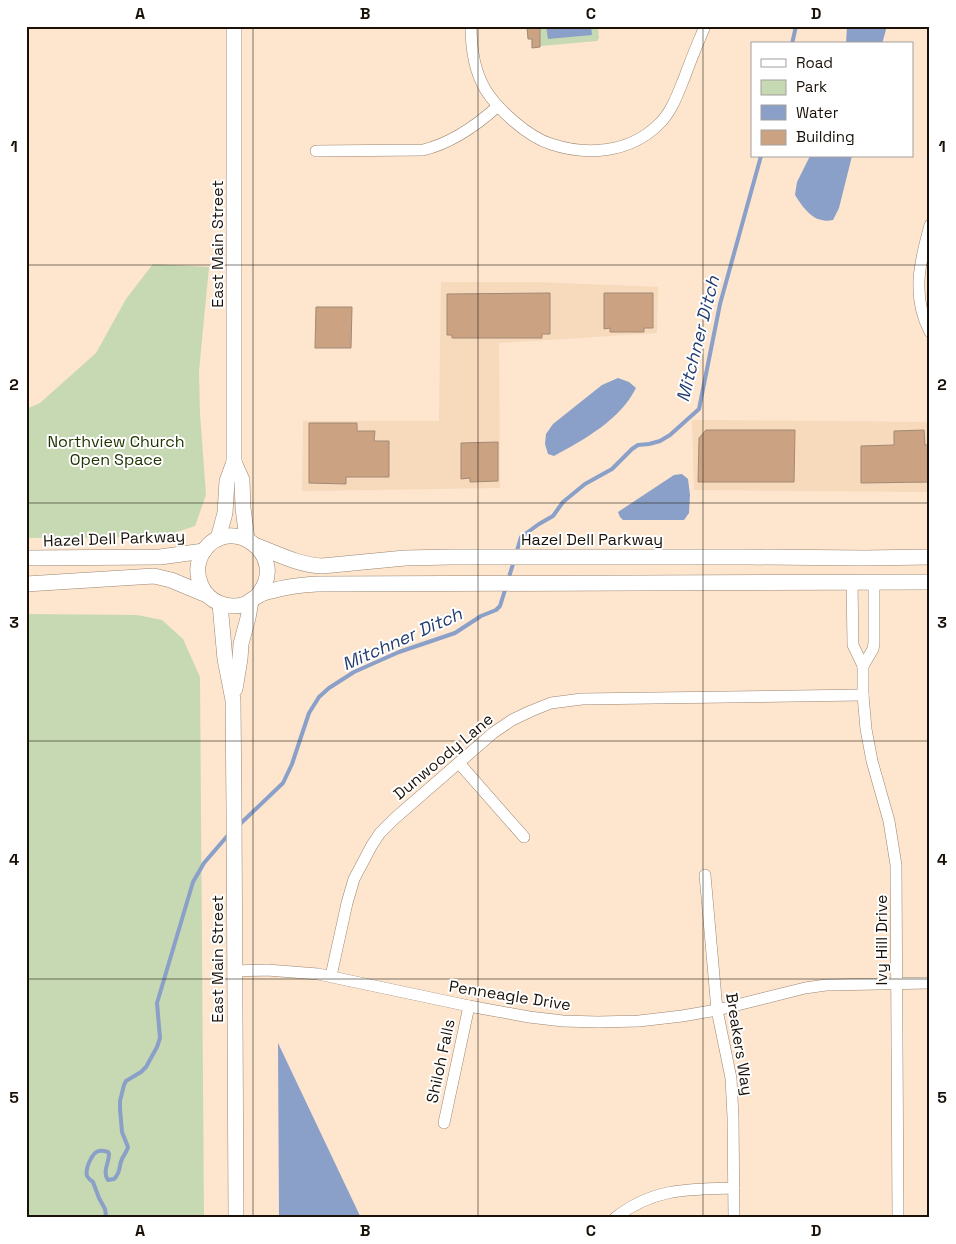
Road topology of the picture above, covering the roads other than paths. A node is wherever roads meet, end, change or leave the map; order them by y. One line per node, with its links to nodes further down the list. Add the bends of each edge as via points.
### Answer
1 (234, 26): 8 (main road, East Main Street)
2 (471, 26): 4 (street, via 479,76)
3 (705, 26): 4 (street, via 670,111 643,138 626,145 594,151 550,144 534,136)
4 (498, 106): 5 (street, via 465,132 436,147 423,150)
5 (316, 151)
6 (930, 225): 7 (street, via 919,270 919,288)
7 (930, 332)
8 (234, 462): 9 (main road, East Main Street, via 227,482 225,513); 10 (main road, East Main Street, via 242,480 243,508)
9 (218, 539): 10 (main road, via 236,536); 11 (main road)
10 (252, 543): 12 (main road, Hazel Dell Parkway, via 314,565 406,558); 18 (main road, via 264,556 267,568 264,586)
11 (204, 551): 13 (main road, Hazel Dell Parkway, via 160,557); 19 (main road, via 198,563 200,584)
12 (930, 557)
13 (26, 558)
14 (852, 582): 16 (main road); 18 (main road, via 297,585); 20 (street, Ivy Hill Drive, via 853,645)
15 (930, 582): 16 (main road)
16 (874, 583): 20 (street, Ivy Hill Drive, via 874,644)
17 (26, 584): 19 (main road, via 154,576)
18 (254, 598): 19 (main road, via 236,606 227,606); 22 (main road, East Main Street, via 241,644)
19 (214, 599): 22 (main road, East Main Street)
20 (863, 666): 21 (street, Ivy Hill Drive)
21 (863, 696): 23 (street, Dunwoody Lane, via 560,701 512,720); 28 (street, Ivy Hill Drive, via 868,744 894,850)
22 (233, 700): 26 (main road, East Main Street)
23 (459, 763): 24 (street); 27 (street, Dunwoody Lane, via 388,825 365,855 350,891)
24 (524, 837)
25 (705, 875): 31 (street, Breakers Way)
26 (235, 971): 27 (street, Penneagle Drive, via 267,970); 34 (main road, East Main Street)
27 (331, 976): 30 (street, Penneagle Drive)
28 (897, 983): 29 (street, Penneagle Drive); 31 (street, Penneagle Drive, via 816,986); 37 (street, Ivy Hill Drive)
29 (930, 983)
30 (469, 1006): 31 (street, Penneagle Drive, via 541,1019 598,1022 661,1019); 32 (street, Shiloh Falls)
31 (717, 1010): 33 (street, Breakers Way, via 732,1078)
32 (444, 1123)
33 (734, 1188): 35 (street, via 689,1189 661,1194 640,1202); 36 (street, Breakers Way)
34 (236, 1218)
35 (615, 1218)
36 (734, 1218)
37 (898, 1218)

